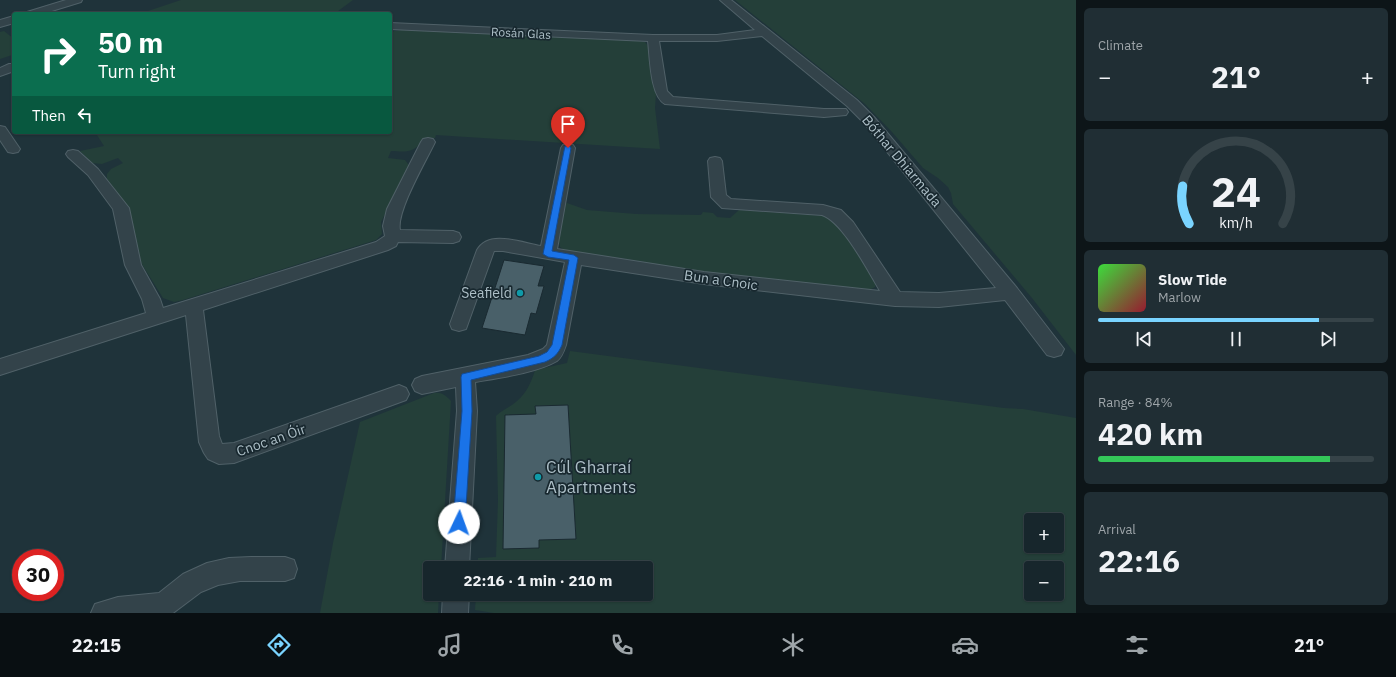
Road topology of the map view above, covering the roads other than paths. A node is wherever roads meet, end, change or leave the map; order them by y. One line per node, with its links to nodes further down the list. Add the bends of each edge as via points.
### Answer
1 (77, 0): 3 (street)
2 (725, 0): 7 (street, Bóthar Dhiarmada)
3 (38, 12)
4 (12, 20): 5 (street)
5 (0, 24)
6 (392, 26): 8 (street, Rosán Glas)
7 (764, 32): 8 (street, Rosán Glas, via 717,38); 22 (street, Bóthar Dhiarmada, via 852,103 869,120)
8 (653, 38): 11 (street, via 661,91 670,101 824,113)
9 (12, 67): 10 (street)
10 (0, 72)
11 (841, 112)
12 (0, 130): 15 (street)
13 (428, 142): 18 (street, via 395,209 391,226)
14 (568, 148): 20 (street)
15 (13, 149)
16 (73, 154): 25 (street, via 93,172 121,208 133,265 151,299)
17 (715, 161): 23 (street, via 719,197 727,204 823,210 838,216)
18 (393, 236): 19 (street); 24 (street, via 390,242 382,246)
19 (453, 237)
20 (548, 254): 21 (street, Bun a Cnoic); 26 (street, Bun a Cnoic, via 490,245 485,250)
21 (574, 258): 23 (street, Bun a Cnoic, via 704,278); 29 (street, via 555,350 550,355 530,363)
22 (1011, 293): 23 (street, Bun a Cnoic, via 939,300); 27 (street, Bóthar Dhiarmada)
23 (895, 299)
24 (194, 306): 25 (street); 31 (street, Cnoc an Óir, via 208,436 210,447 215,452 222,455 234,453)
25 (156, 317): 28 (street)
26 (459, 324)
27 (1054, 349)
28 (0, 367)
29 (466, 377): 30 (street); 32 (street, via 467,411)
30 (422, 385)
31 (399, 394)
32 (457, 561)
33 (285, 569): 35 (street, via 226,570 197,580 160,606 117,609)
34 (456, 601): 36 (street)
35 (104, 613)
36 (455, 613)

